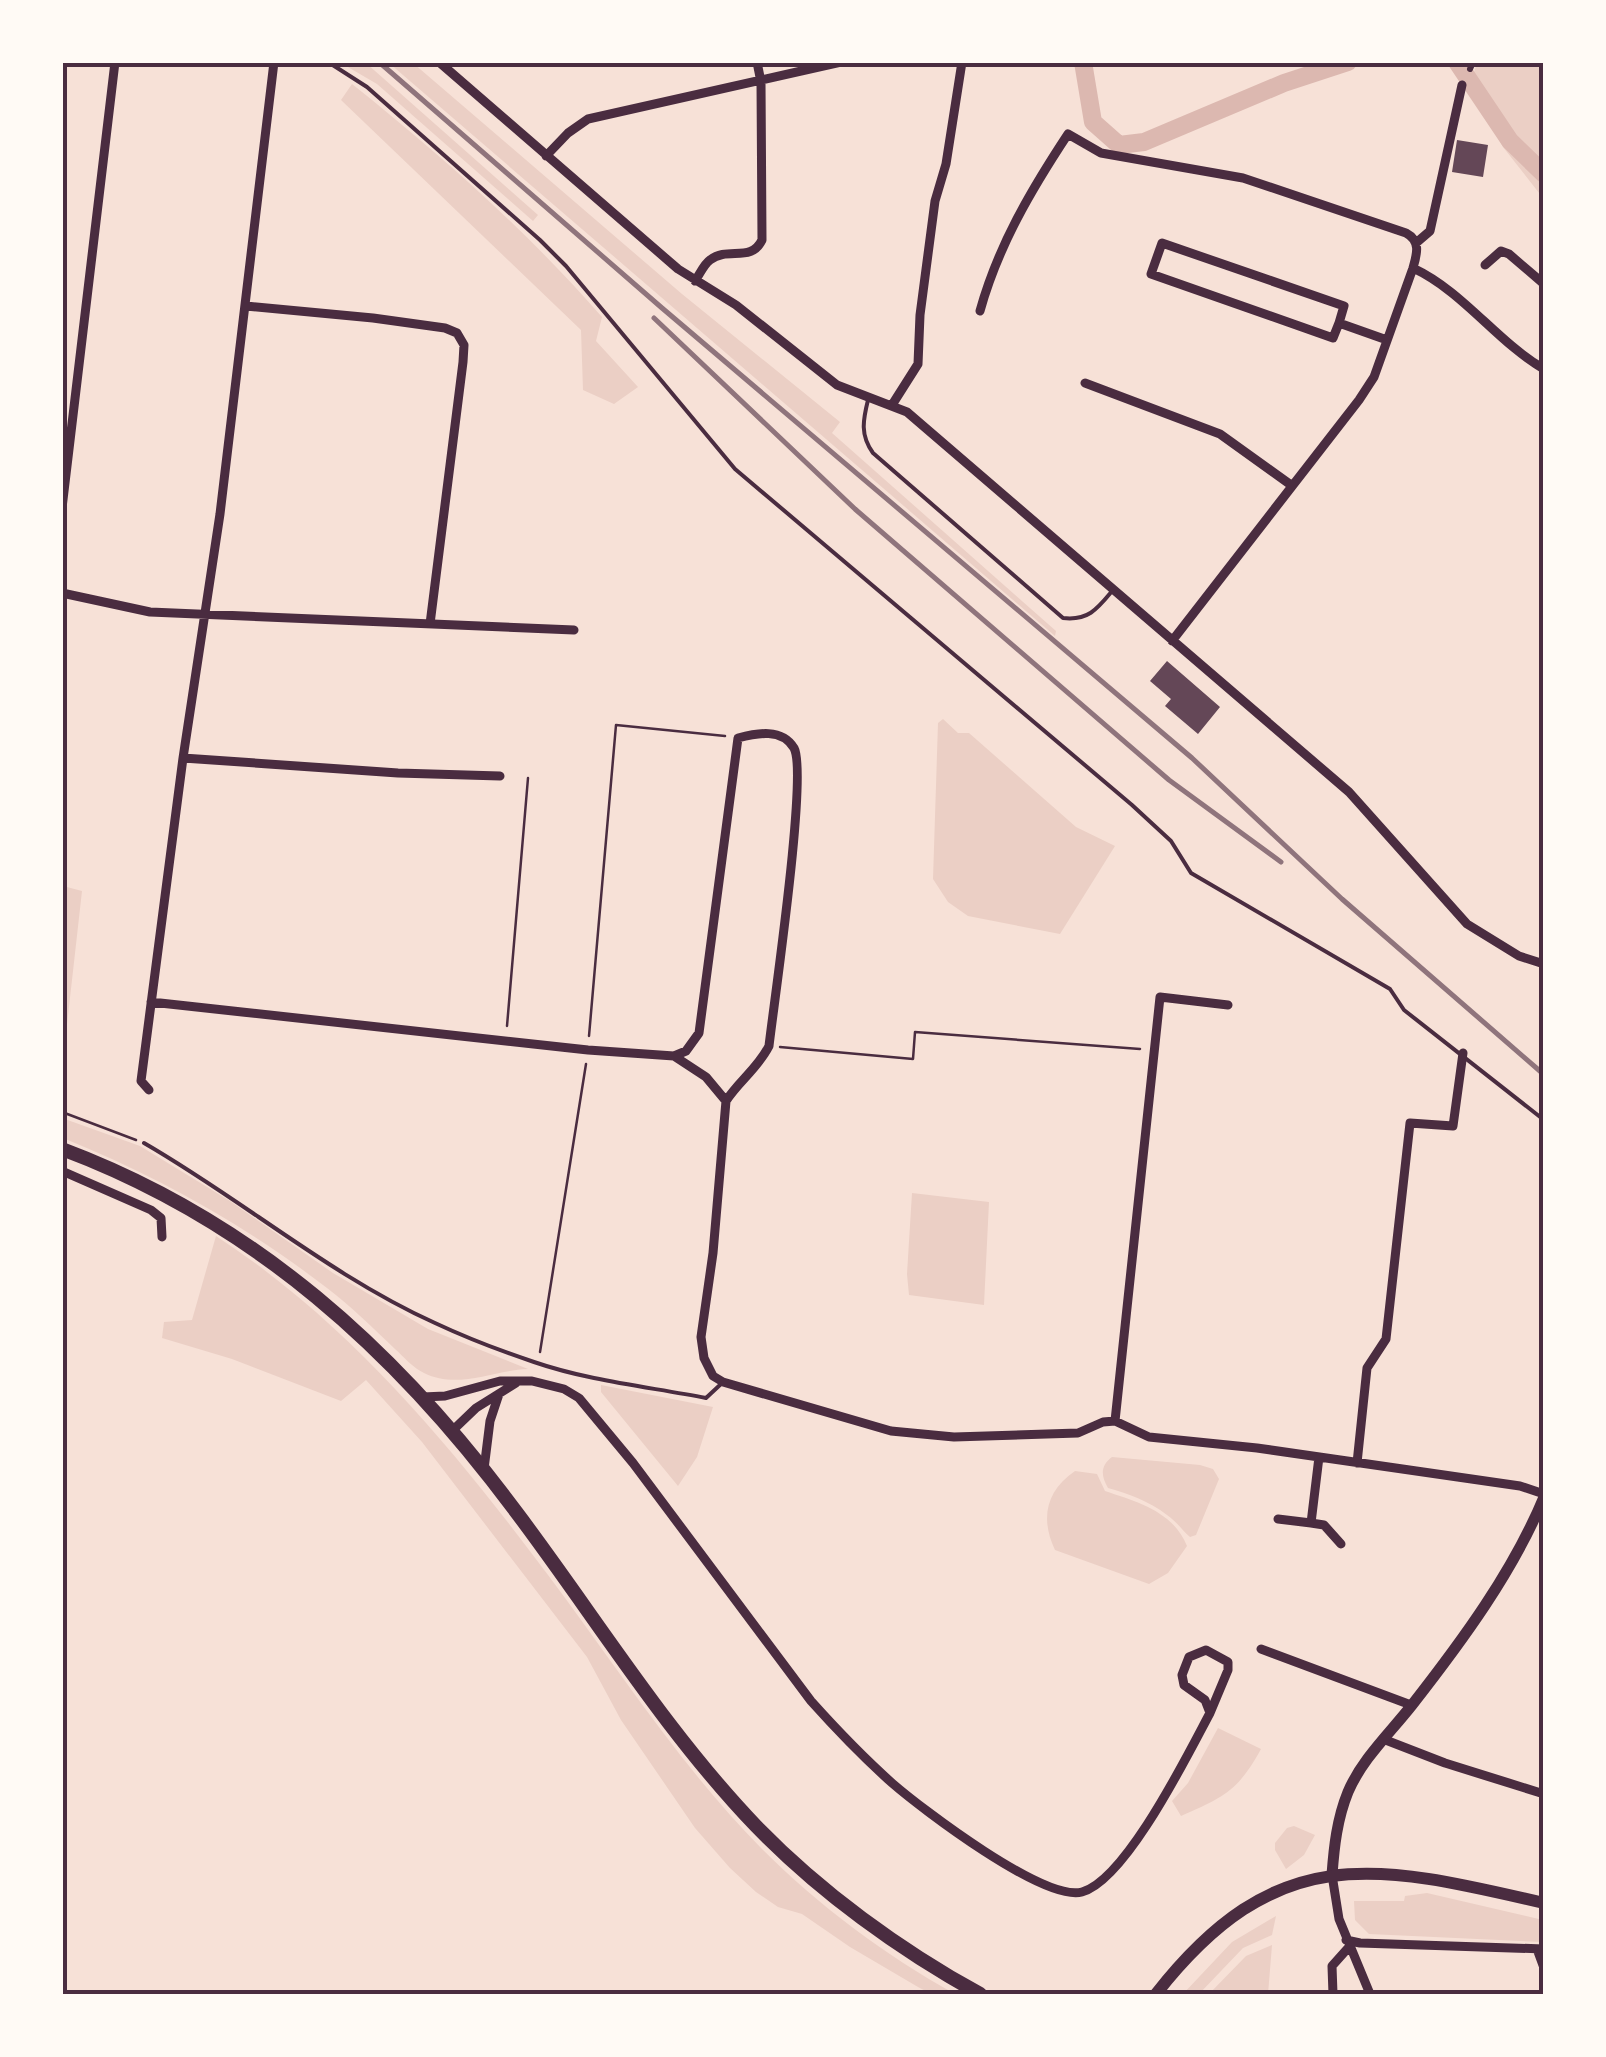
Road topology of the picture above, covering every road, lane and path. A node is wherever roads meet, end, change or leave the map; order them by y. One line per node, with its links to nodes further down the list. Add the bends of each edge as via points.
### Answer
1 (115, 62): 25 (street)
2 (274, 62): 16 (street)
3 (328, 62): 43 (lane, via 367,87 540,240 736,469 1132,805 1171,842 1191,873 1390,989 1404,1010)
4 (440, 62): 10 (street)
5 (757, 62): 8 (street)
6 (840, 62): 8 (street)
7 (962, 62): 23 (street, via 936,201 918,364)
8 (761, 82): 10 (street, via 588,119); 14 (street, via 762,240 750,254 712,258)
9 (1462, 85): 11 (street, via 1430,232)
10 (546, 156): 14 (street)
11 (1416, 243): 13 (street); 17 (street, via 1406,233 1244,178 1101,153 1068,134 1027,197)
12 (1486, 265): 15 (street, via 1501,251)
13 (1413, 268): 19 (street); 20 (street, via 1461,292)
14 (695, 280): 22 (street, via 736,304 836,385)
15 (1544, 284)
16 (246, 306): 28 (street); 29 (street, via 458,333 463,362)
17 (980, 311)
18 (1339, 323): 18 (street, via 1344,306 1162,243 1151,274 1334,338); 19 (street)
19 (1387, 340): 24 (street, via 1360,400)
20 (1544, 370)
21 (1085, 384): 24 (street, via 1220,434)
22 (869, 398): 23 (street); 26 (lane, via 864,436 873,453 1064,618 1094,614)
23 (892, 405): 26 (street)
24 (1291, 485): 31 (street)
25 (62, 508)
26 (1113, 590): 31 (street)
27 (62, 593): 28 (street, via 150,612)
28 (205, 614): 29 (street); 33 (street)
29 (430, 624): 30 (street)
30 (574, 630)
31 (1172, 641): 36 (street, via 1349,792 1466,924)
32 (738, 738): 40 (street, via 778,734 799,760); 41 (path, via 616,726); 44 (street, via 700,1033)
33 (183, 758): 34 (street); 37 (street)
34 (500, 776)
35 (528, 778): 39 (path)
36 (1544, 964)
37 (151, 1002): 39 (street); 45 (street, via 141,1081)
38 (1228, 1005): 42 (street, via 1160,997)
39 (506, 1041): 41 (street)
40 (769, 1046): 42 (path, via 913,1059 915,1032); 46 (street)
41 (588, 1050): 44 (street); 53 (path)
42 (1152, 1050): 58 (street)
43 (1463, 1053): 48 (lane); 61 (street, via 1453,1126 1410,1124 1386,1339 1368,1368)
44 (674, 1056): 46 (street, via 706,1077)
45 (149, 1090)
46 (726, 1101): 55 (street, via 701,1337 704,1358)
47 (62, 1112): 49 (path)
48 (1544, 1120)
49 (144, 1143): 53 (lane, via 336,1269 437,1324)
50 (62, 1149): 57 (main road, via 186,1205 263,1254 360,1333)
51 (62, 1171): 52 (street, via 150,1210 161,1218)
52 (162, 1237)
53 (537, 1364): 55 (lane, via 706,1398)
54 (518, 1382): 56 (street); 57 (street); 69 (street, via 564,1388 587,1406 811,1701 874,1766 945,1823 1036,1881 1068,1893 1096,1885 1152,1818)
55 (723, 1382): 58 (street, via 891,1431 1078,1433)
56 (499, 1393): 59 (street); 62 (street)
57 (422, 1397): 59 (main road)
58 (1115, 1421): 60 (street, via 1149,1437)
59 (452, 1431): 62 (main road)
60 (1319, 1457): 61 (street); 65 (street)
61 (1356, 1463): 63 (street)
62 (484, 1469): 77 (main road, via 654,1704 757,1827 910,1952)
63 (1544, 1495): 68 (street, via 1515,1559)
64 (1278, 1519): 65 (street)
65 (1311, 1523): 66 (street, via 1324,1526)
66 (1340, 1544)
67 (1261, 1649): 68 (street)
68 (1411, 1705): 70 (street)
69 (1210, 1714): 69 (street, via 1228,1662 1206,1650 1189,1657 1182,1675)
70 (1383, 1739): 71 (street); 72 (street, via 1348,1792)
71 (1544, 1794)
72 (1332, 1875): 73 (main road, via 1395,1873); 74 (street); 78 (main road, via 1242,1909)
73 (1544, 1903)
74 (1348, 1943): 75 (street); 79 (street, via 1332,1966); 80 (street)
75 (1540, 1949): 76 (street)
76 (1544, 1968)
77 (980, 1994)
78 (1156, 1994)
79 (1333, 1994)
80 (1370, 1994)

